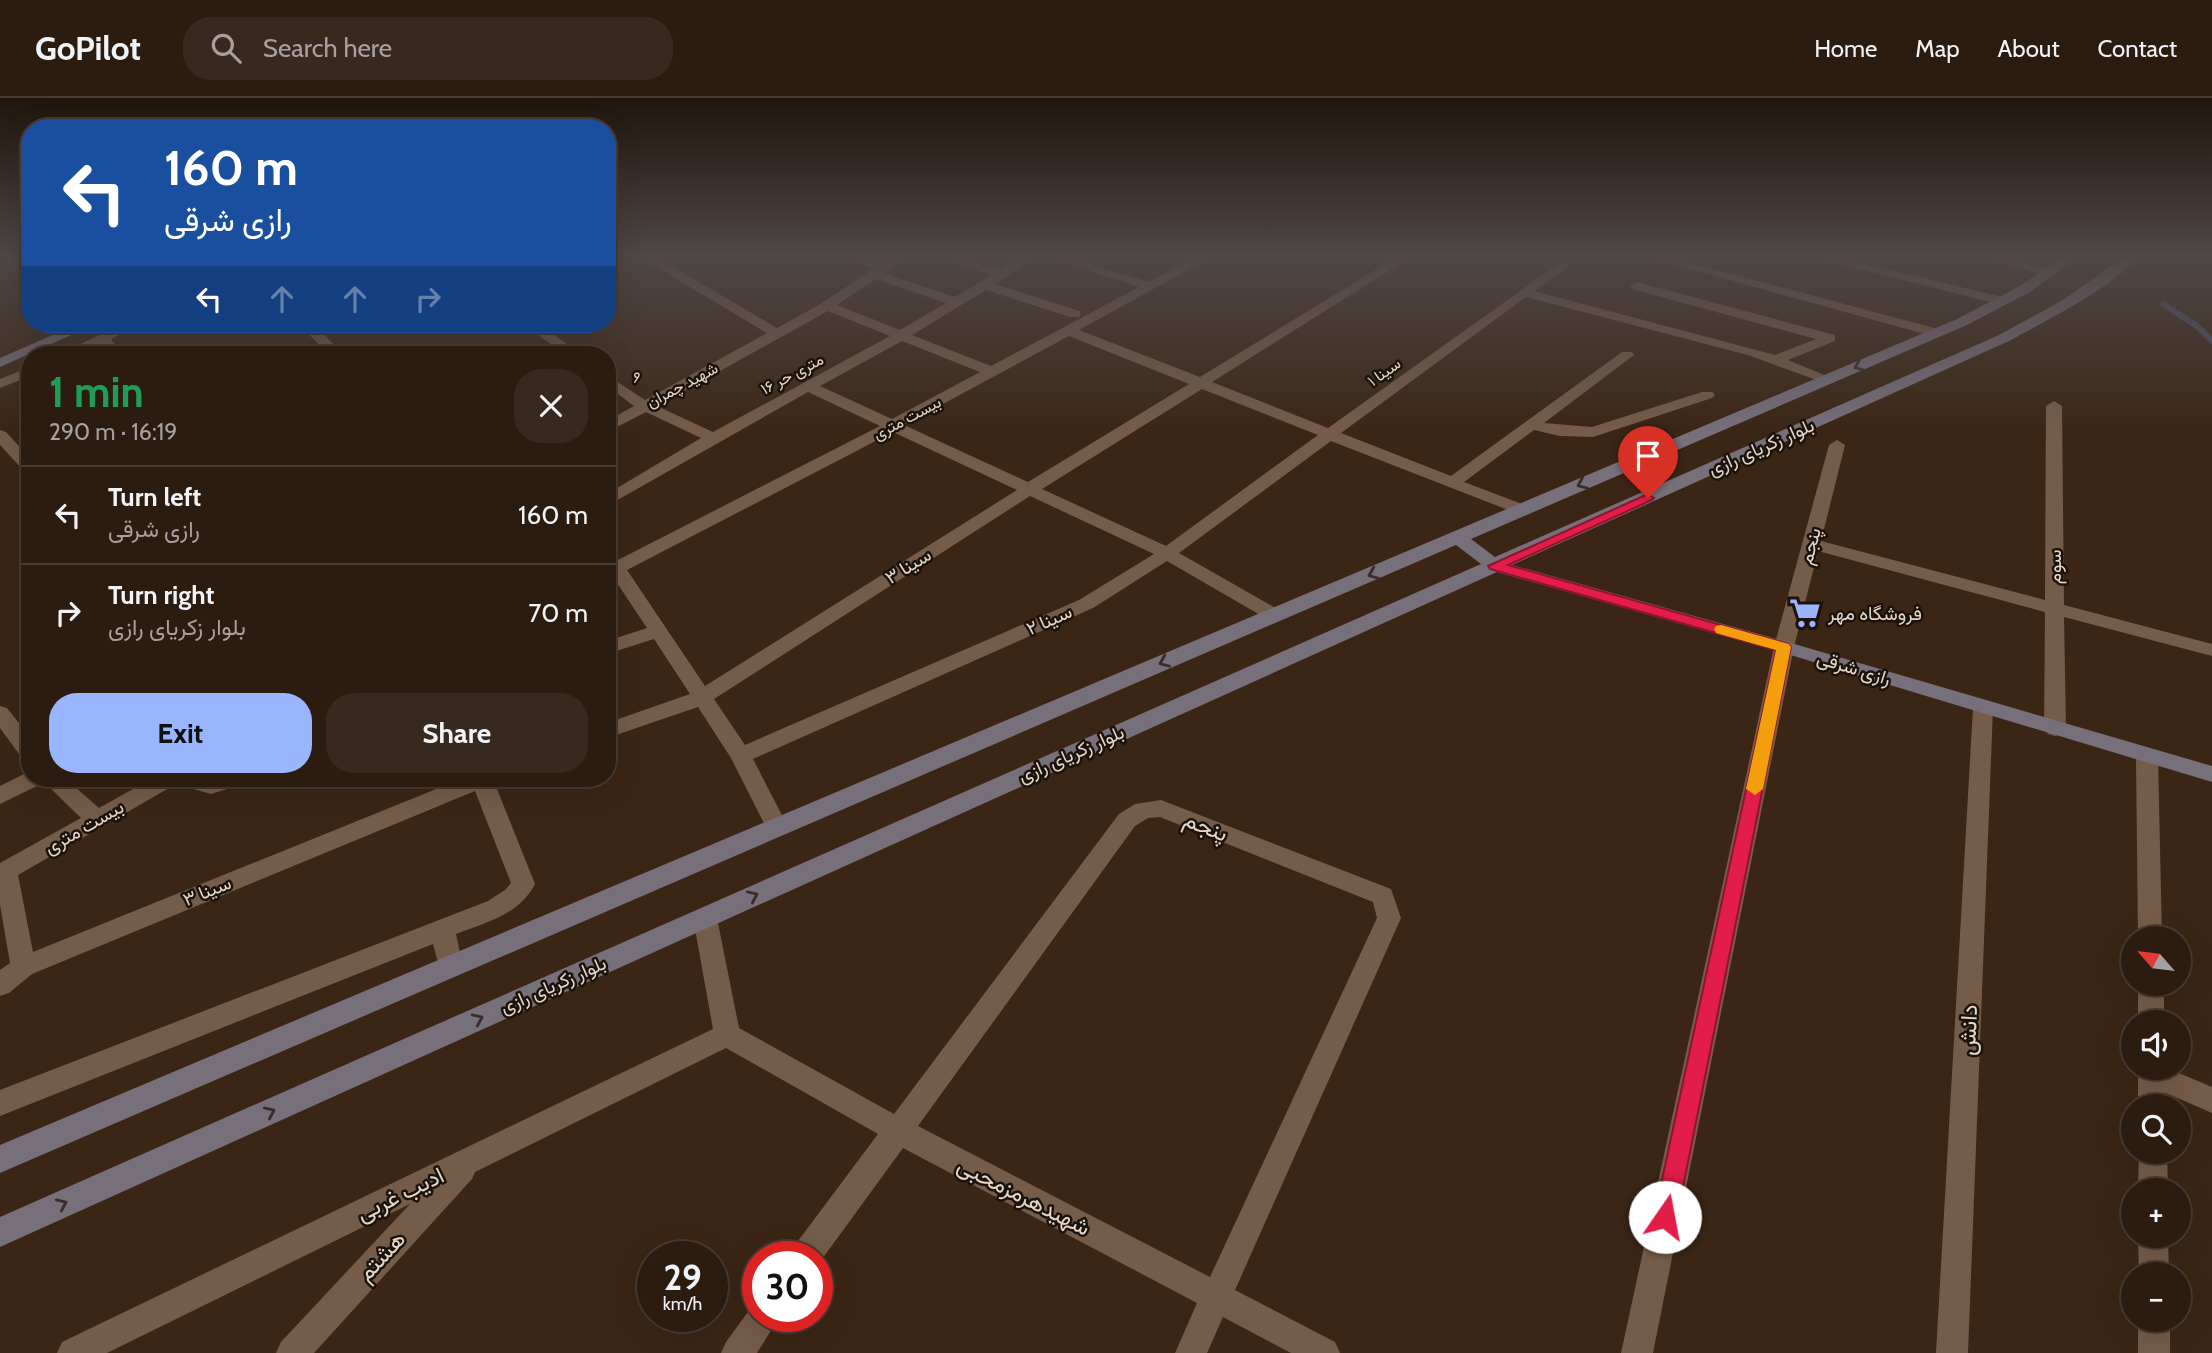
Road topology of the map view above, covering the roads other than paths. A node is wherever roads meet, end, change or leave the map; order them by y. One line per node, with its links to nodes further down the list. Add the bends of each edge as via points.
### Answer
1 (746, 316): 20 (street)
2 (810, 316): 20 (street, شهید چمران)
3 (851, 316): 21 (street)
4 (935, 316): 21 (street, ۱۶ متری حر)
5 (1097, 316): 13 (street, بیست متری)
6 (1311, 316): 37 (street, سینا ۳)
7 (1494, 316): 46 (street, ۱ سینا)
8 (1612, 316): 31 (street)
9 (1747, 316): 31 (street, via 1830,338)
10 (1872, 316): 19 (street)
11 (1972, 316): 19 (main road, بلوار زکریای رازی)
12 (2045, 316): 59 (main road, بلوار زکریای رازی)
13 (1069, 331): 33 (street, بیست متری); 37 (street)
14 (38, 333): 28 (main road)
15 (68, 333): 23 (main road)
16 (113, 333): 22 (street)
17 (315, 333): 26 (street)
18 (543, 333): 27 (street)
19 (1937, 333): 35 (main road, بلوار زکریای رازی, one-way to 35)
20 (778, 334): 41 (street, شهید چمران)
21 (901, 336): 33 (street); 39 (street, ۱۶ متری حر)
22 (102, 338): 24 (street); 25 (street)
23 (39, 346)
24 (84, 346)
25 (109, 346)
26 (328, 346)
27 (562, 346)
28 (0, 349)
29 (21, 354): 32 (main road)
30 (1627, 355): 45 (street)
31 (1774, 360): 35 (street)
32 (0, 363)
33 (992, 372): 44 (street, بیست متری)
34 (21, 375): 36 (street)
35 (1827, 379): 54 (main road, بلوار زکریای رازی, one-way to 54)
36 (0, 384)
37 (1202, 384): 46 (street); 52 (street, سینا ۳)
38 (616, 386): 41 (street, ۹)
39 (807, 386): 44 (street); 48 (street, ۱۶ متری حر)
40 (1707, 395): 45 (street, via 1593,432)
41 (643, 405): 43 (street, شهید چمران); 48 (street, ۹)
42 (2054, 406): 61 (street, سوم)
43 (616, 422)
44 (895, 424): 52 (street); 58 (street, بیست متری)
45 (1531, 425): 51 (street)
46 (1329, 434): 51 (street); 57 (street, سینا ۲)
47 (0, 435): 50 (street)
48 (713, 438): 53 (street, ۱۶ متری حر)
49 (1837, 445): 56 (street, پنجم)
50 (21, 458)
51 (1452, 482): 54 (street)
52 (1031, 488): 57 (street); 67 (street, سینا ۳)
53 (616, 495)
54 (1521, 510): 55 (main road, بلوار زکریای رازی)
55 (1458, 538): 59 (main road); 62 (main road, بلوار زکریای رازی, one-way to 62)
56 (1811, 544): 61 (street); 65 (street, پنجم)
57 (1167, 553): 62 (street); 73 (street, سینا ۲, via 1086,604)
58 (616, 566)
59 (1495, 566): 65 (main road, رازی شرقی); 85 (main road, بلوار زکریای رازی, one-way to 59)
60 (616, 575): 63 (street)
61 (2054, 610): 66 (street); 71 (street, سوم)
62 (1274, 615): 83 (main road, بلوار زکریای رازی, one-way to 83)
63 (659, 631): 64 (street); 67 (street)
64 (616, 645)
65 (1784, 647): 68 (main road, رازی شرقی); 108 (street, پنجم)
66 (2212, 650)
67 (701, 698): 70 (street, سینا ۳); 73 (street)
68 (1983, 708): 71 (main road, رازی شرقی); 109 (street, دانش)
69 (0, 713): 72 (street)
70 (616, 728)
71 (2055, 729): 74 (main road, رازی شرقی)
72 (21, 740)
73 (741, 756): 83 (street)
74 (2147, 756): 75 (main road, رازی شرقی); 86 (street)
75 (2212, 775)
76 (21, 784): 81 (street)
77 (61, 787): 82 (street)
78 (154, 787): 82 (street, بیست متری)
79 (462, 787): 88 (street, سینا ۳)
80 (485, 787): 87 (street, via 523,884 497,908)
81 (0, 796)
82 (98, 820): 84 (street, بیست متری)
83 (777, 827): 89 (main road, بلوار زکریای رازی)
84 (3, 873): 88 (street)
85 (705, 918): 91 (street); 98 (main road, بلوار زکریای رازی, one-way to 85)
86 (2150, 926)
87 (443, 929): 89 (street); 94 (street)
88 (23, 967): 90 (street, سینا ۳)
89 (450, 967): 96 (main road, بلوار زکریای رازی)
90 (0, 985)
91 (727, 1035): 95 (street, شهیدهرمزمحبی); 97 (street, ادیب غربی)
92 (2171, 1080): 93 (street)
93 (2212, 1100)
94 (0, 1103)
95 (897, 1130): 99 (street, پنجم); 100 (street, شهیدهرمزمحبی); 100 (street, پنجم, via 1127,820 1143,810 1161,808 1383,896 1389,918)
96 (0, 1159)
97 (471, 1160): 103 (street, ادیب غربی); 104 (street, هشتم)
98 (0, 1232)
99 (817, 1241)
100 (1218, 1296): 106 (street); 107 (street, شهیدهرمزمحبی)
101 (752, 1332): 105 (street)
102 (2154, 1332): 110 (street)
103 (73, 1353)
104 (292, 1353)
105 (737, 1353)
106 (1191, 1353)
107 (1324, 1353)
108 (1637, 1353)
109 (1952, 1353)
110 (2154, 1353)

